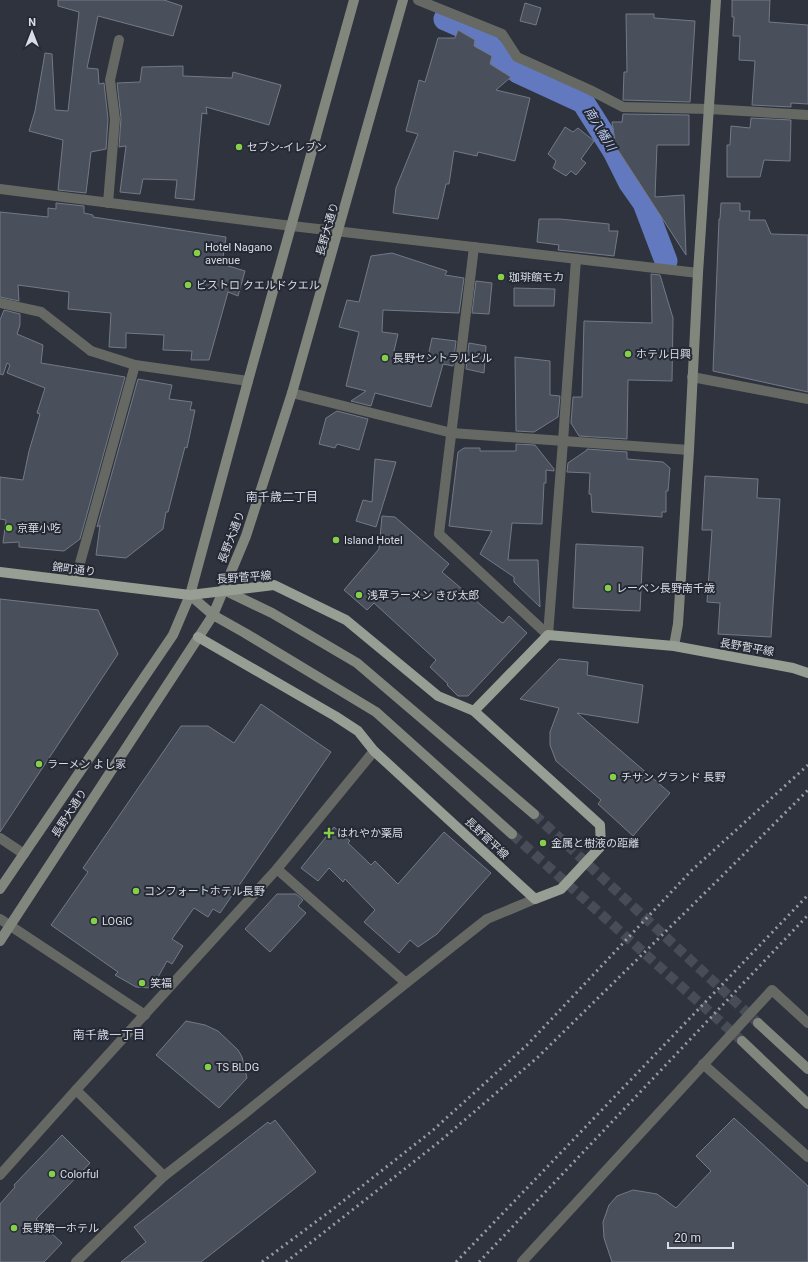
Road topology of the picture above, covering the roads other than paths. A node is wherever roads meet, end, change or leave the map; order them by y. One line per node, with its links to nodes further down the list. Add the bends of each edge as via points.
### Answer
1 (354, 0): 10 (street, 長野大通り)
2 (403, 0): 11 (street, 長野大通り)
3 (418, 0): 6 (street, via 502,34 517,57 623,107)
4 (716, 0): 6 (street)
5 (119, 40): 9 (street, via 110,80 115,119)
6 (709, 109): 7 (street); 14 (street)
7 (808, 116)
8 (0, 189): 9 (street)
9 (108, 203): 10 (street)
10 (292, 226): 11 (street); 18 (street, 長野大通り)
11 (339, 231): 12 (street); 19 (street, 長野大通り)
12 (474, 247): 13 (street); 21 (street)
13 (576, 259): 14 (street); 22 (street)
14 (698, 273): 17 (street)
15 (0, 303): 16 (street, via 42,312 91,350)
16 (135, 365): 18 (street); 25 (street)
17 (692, 376): 20 (street); 23 (street)
18 (248, 381): 28 (street, 長野大通り)
19 (292, 394): 21 (street); 27 (street, 長野大通り, via 246,536)
20 (808, 399)
21 (452, 433): 22 (street); 30 (street, via 439,534)
22 (563, 441): 23 (street); 30 (street)
23 (689, 450): 32 (street, via 678,624)
24 (0, 572): 25 (main road, 錦町通り)
25 (75, 581): 26 (main road, 錦町通り)
26 (146, 589): 28 (main road, 長野菅平線)
27 (224, 590): 28 (main road, 長野菅平線); 29 (street, 長野大通り); 34 (main road, 長野菅平線, via 274,585 332,613 346,620 438,696); 36 (street, via 272,613 357,663)
28 (190, 595): 29 (street); 39 (street, 長野大通り, via 173,635)
29 (213, 615): 31 (street, 長野大通り); 37 (street, via 376,712)
30 (548, 635): 32 (main road, 長野菅平線); 34 (main road)
31 (198, 636): 35 (main road, 長野菅平線, via 358,731); 44 (street, 長野大通り)
32 (674, 646): 33 (main road, 長野菅平線)
33 (808, 673)
34 (474, 711): 42 (main road, 長野菅平線, via 600,825 600,846 561,889)
35 (374, 751): 40 (street); 42 (main road, 長野菅平線)
36 (534, 814)
37 (512, 834)
38 (0, 838): 39 (street)
39 (24, 854): 41 (street, 長野大通り)
40 (277, 870): 46 (street); 47 (street)
41 (0, 888)
42 (535, 899): 46 (street, via 487,919)
43 (0, 919): 44 (street)
44 (10, 926): 45 (street, 長野大通り); 47 (street)
45 (0, 941)
46 (406, 983): 57 (street)
47 (145, 1015): 53 (street)
48 (758, 1023): 52 (street)
49 (808, 1023): 51 (street, via 772,990)
50 (742, 1041): 54 (street)
51 (703, 1064): 55 (street); 59 (street)
52 (808, 1069)
53 (76, 1090): 56 (street); 57 (street)
54 (808, 1104)
55 (808, 1157)
56 (0, 1175)
57 (164, 1176): 58 (street)
58 (76, 1262)
59 (522, 1262)

